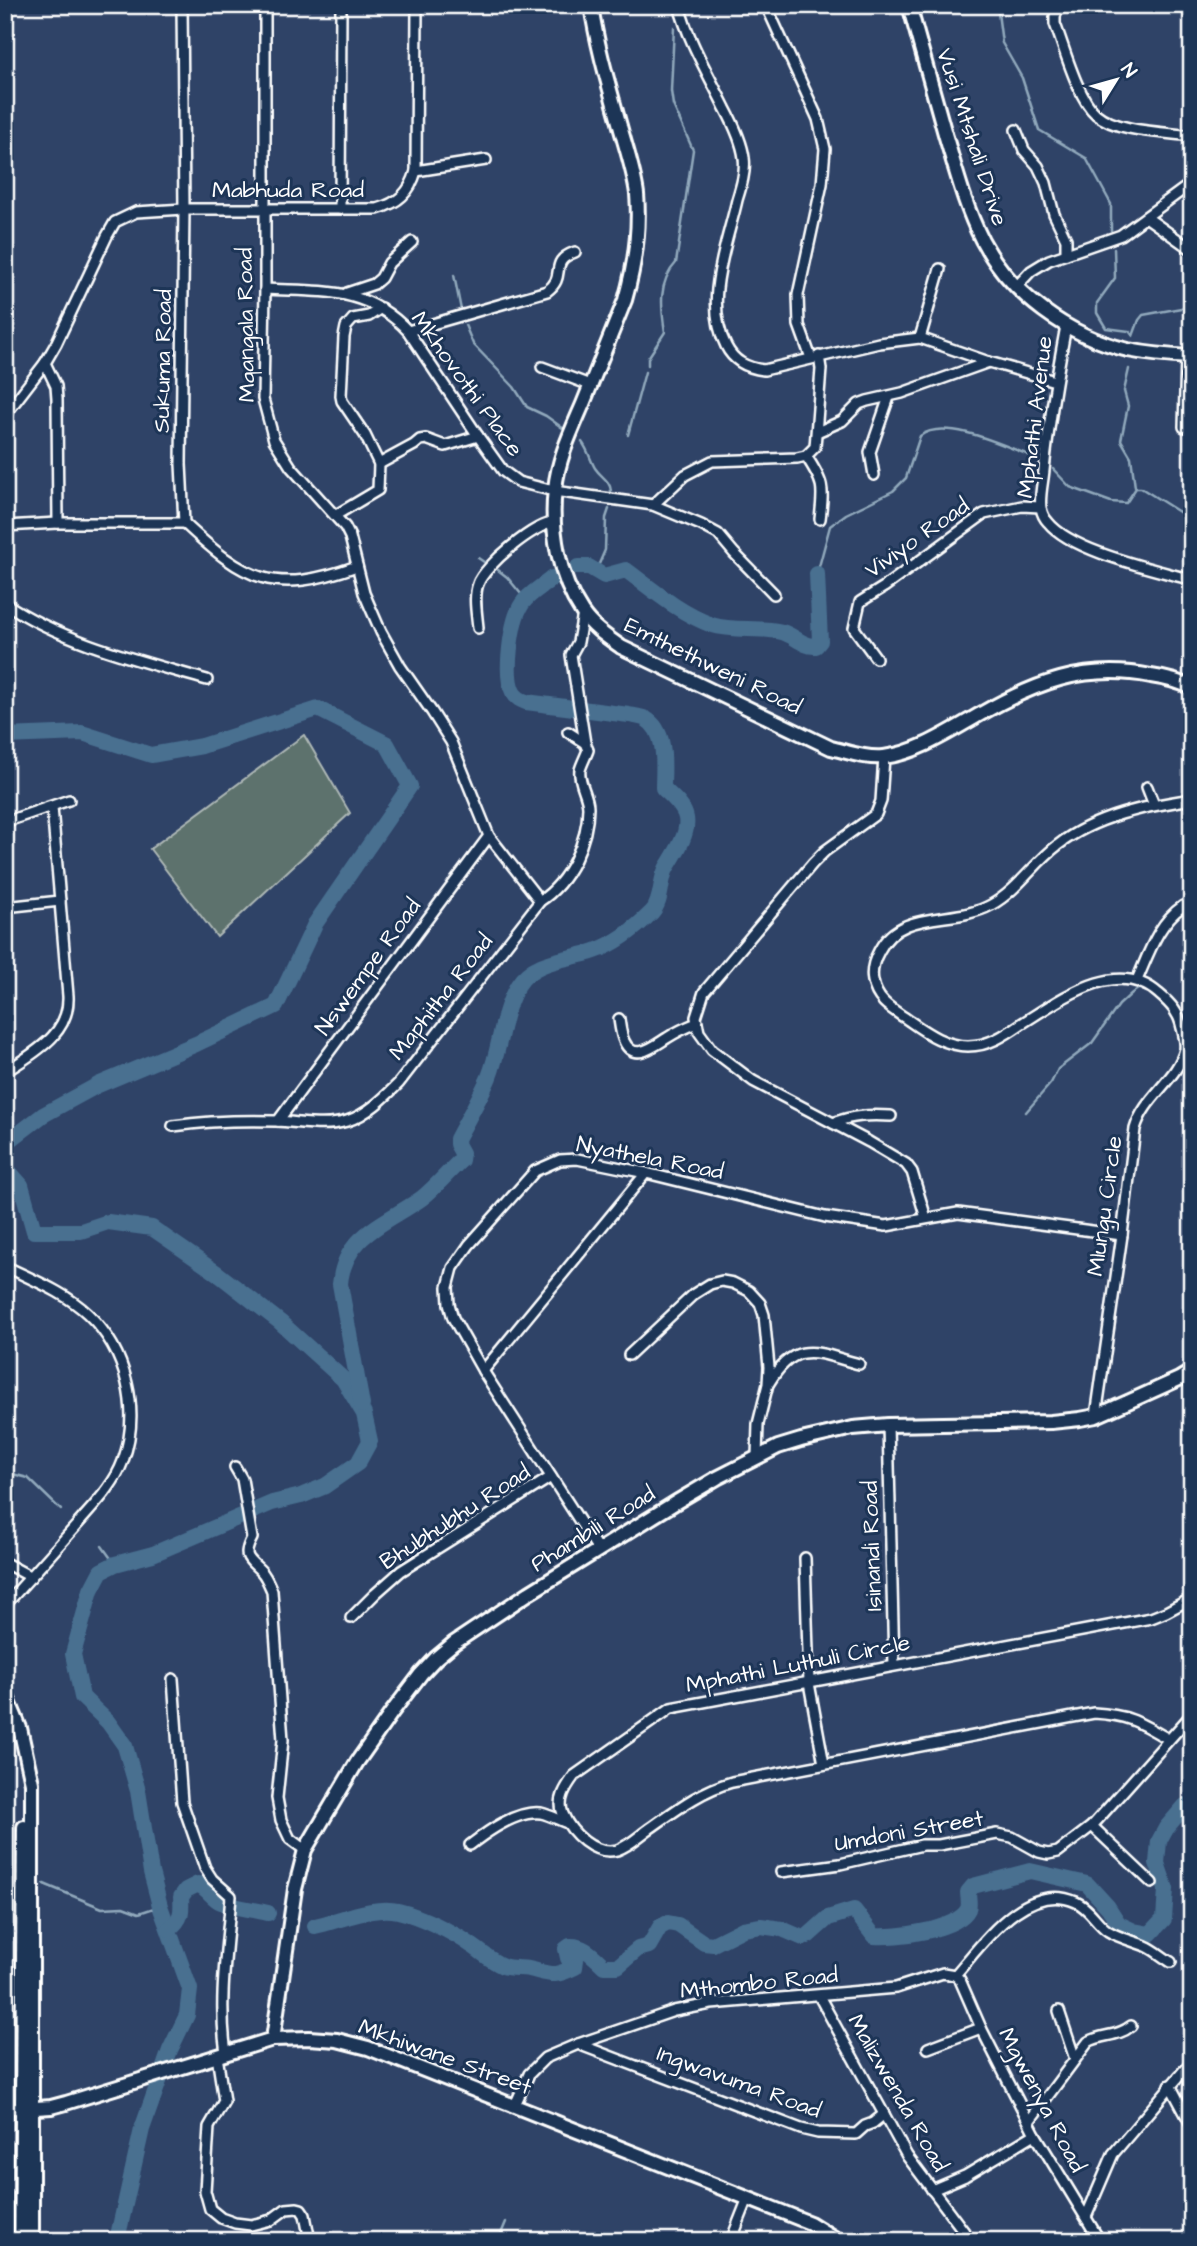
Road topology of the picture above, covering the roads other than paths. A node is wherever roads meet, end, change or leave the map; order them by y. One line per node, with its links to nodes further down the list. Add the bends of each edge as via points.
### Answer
1 (182, 5): 15 (street, Sukuma Road)
2 (265, 5): 17 (street, Mqangala Road)
3 (341, 5): 16 (street)
4 (417, 5): 13 (street)
5 (591, 5): 37 (street, Emthethweni Road, via 637,192 638,216 628,288)
6 (679, 5): 31 (street, via 744,157 715,297 722,338 741,364 754,369)
7 (766, 5): 31 (street, via 818,119 825,149 798,295 799,325)
8 (909, 5): 24 (street, Vusi Mtshali Drive, via 964,197 984,243)
9 (1060, 5): 11 (street, via 1055,24 1081,93 1096,114 1124,127)
10 (1016, 130): 22 (street, via 1046,183 1066,239)
11 (1192, 136)
12 (486, 160): 13 (street)
13 (416, 171): 16 (street, Mabhuda Road, via 405,195 392,205)
14 (1192, 183): 18 (street)
15 (184, 209): 17 (street, Mabhuda Road); 34 (street, Mabhuda Road, via 136,212 115,222); 52 (street, Sukuma Road)
16 (340, 209): 17 (street, Mabhuda Road)
17 (264, 210): 25 (street, Mqangala Road)
18 (1146, 217): 20 (street); 22 (street, via 1121,234)
19 (412, 243): 26 (street, via 388,263 374,284)
20 (1191, 249)
21 (575, 251): 29 (street, via 560,260 557,281 547,291)
22 (1066, 254): 24 (street, via 1040,265)
23 (940, 269): 30 (street)
24 (1016, 287): 28 (street, Vusi Mtshali Drive)
25 (265, 289): 26 (street, Mkhovothi Place); 49 (street, Mqangala Road, via 263,399 274,440 290,467)
26 (345, 293): 27 (street, Mkhovothi Place)
27 (381, 308): 29 (street, Mkhovothi Place); 44 (street, via 353,319 346,327 341,396)
28 (1066, 326): 32 (street, Vusi Mtshali Drive, via 1129,350); 36 (street, Mphathi Avenue)
29 (408, 331): 42 (street, Mkhovothi Place)
30 (920, 338): 31 (street); 33 (street)
31 (815, 357): 41 (street, via 821,369)
32 (1189, 357): 40 (street)
33 (989, 362): 36 (street); 38 (street)
34 (45, 363): 39 (street, Mabhuda Road); 51 (street, via 56,386)
35 (542, 367): 37 (street)
36 (1055, 381): 48 (street, Mphathi Avenue)
37 (590, 385): 46 (street, Emthethweni Road, via 563,453)
38 (889, 397): 41 (street, via 859,404 842,421); 45 (street, via 870,452)
39 (5, 415)
40 (1184, 427)
41 (817, 432): 43 (street, via 815,447)
42 (478, 436): 44 (street, via 445,446 420,440); 46 (street, Mkhovothi Place, via 503,471 519,482)
43 (806, 456): 47 (street, via 712,461 685,475); 50 (street, via 822,482)
44 (379, 464): 49 (street, via 378,491)
45 (874, 475)
46 (554, 491): 47 (street, Mkhovothi Place); 53 (street, Emthethweni Road)
47 (653, 505): 57 (street, Mkhovothi Place, via 718,534)
48 (1040, 507): 56 (street, Mphathi Avenue, via 1048,523 1070,540); 61 (street, Viviyo Road, via 984,514 860,602 854,628)
49 (336, 515): 55 (street, Mqangala Road, via 350,537)
50 (820, 519)
51 (58, 523): 52 (street); 54 (street)
52 (184, 523): 55 (street, via 224,559 266,578 288,582 323,578)
53 (554, 523): 59 (street, Emthethweni Road, via 562,565); 60 (street, via 533,531 481,578 476,590)
54 (5, 526)
55 (357, 566): 73 (street, Mqangala Road, via 381,632 450,743)
56 (1192, 580)
57 (774, 594)
58 (5, 603): 62 (street, via 106,650)
59 (583, 613): 65 (street, Maphitha Road, via 571,655); 66 (street, Emthethweni Road, via 621,648 652,663 831,748)
60 (478, 628)
61 (876, 658)
62 (207, 680)
63 (1192, 688): 66 (street, Emthethweni Road, via 1134,672 1077,674 1032,687 947,733)
64 (568, 732): 65 (street)
65 (584, 743): 75 (street, Maphitha Road, via 588,750 580,771 588,807 582,839 574,864 555,890)
66 (884, 757): 80 (street, via 876,814 825,851 750,936 704,992 697,1008)
67 (1147, 787): 70 (street)
68 (1192, 799): 70 (street)
69 (69, 800): 71 (street)
70 (1154, 805): 78 (street, via 1080,830 1047,854 1005,897 980,911 907,924 893,932 875,959 872,975 882,1002 948,1044 969,1046 999,1038 1100,981)
71 (52, 807): 72 (street); 74 (street)
72 (5, 822)
73 (489, 836): 75 (street, Mqangala Road); 83 (street, Nswempe Road)
74 (60, 901): 77 (street); 81 (street, via 67,1011 53,1037)
75 (540, 901): 83 (street, Maphitha Road, via 378,1104 349,1121)
76 (1183, 906): 78 (street, via 1159,932)
77 (5, 909)
78 (1137, 980): 88 (street, Mlungu Circle, via 1174,1008 1185,1049 1176,1069 1139,1115)
79 (619, 1019): 80 (street, via 624,1041 637,1052 652,1049)
80 (698, 1023): 84 (street, via 712,1050 753,1081)
81 (5, 1072)
82 (891, 1116): 84 (street, via 861,1115)
83 (278, 1121): 85 (street, Maphitha Road)
84 (833, 1123): 87 (street, via 906,1164)
85 (173, 1126)
86 (646, 1173): 87 (street, Nyathela Road, via 825,1217 886,1226); 92 (street); 92 (street, Nyathela Road, via 577,1159 545,1166 527,1178 469,1245 453,1268 449,1304)
87 (926, 1218): 88 (street, Nyathela Road, via 958,1213)
88 (1122, 1235): 95 (street, Mlungu Circle)
89 (5, 1266): 103 (street, via 87,1313 118,1359 131,1404 122,1462 105,1493)
90 (629, 1355): 94 (street, via 694,1294 709,1284 733,1283 750,1291 760,1303)
91 (859, 1364): 94 (street, via 801,1353 779,1367)
92 (483, 1371): 99 (street, Nyathela Road)
93 (1192, 1371): 95 (street, Phambili Road)
94 (768, 1384): 97 (street, via 758,1424)
95 (1096, 1416): 96 (street, Phambili Road, via 1051,1422)
96 (888, 1425): 97 (street, Phambili Road, via 801,1440); 107 (street, Isinandi Road)
97 (757, 1457): 100 (street, Phambili Road)
98 (235, 1467): 117 (street, via 243,1484 252,1538 247,1555 264,1573 272,1591 284,1740 277,1798 281,1820 290,1839)
99 (551, 1477): 100 (street, Nyathela Road); 106 (street, Bhubhubhu Road, via 401,1572)
100 (598, 1550): 117 (street, Phambili Road, via 482,1623 436,1658 357,1762)
101 (804, 1558): 109 (street)
102 (5, 1563): 103 (street)
103 (31, 1577): 105 (street)
104 (1192, 1598): 107 (street, Mphathi Luthuli Circle, via 1151,1618)
105 (5, 1605)
106 (351, 1618)
107 (894, 1665): 109 (street, Mphathi Luthuli Circle)
108 (173, 1679): 129 (street, via 182,1802 205,1868 231,1896)
109 (809, 1683): 113 (street); 114 (street, Mphathi Luthuli Circle, via 671,1708 575,1776 564,1790 560,1808)
110 (5, 1692): 135 (street, via 20,1728 32,1783)
111 (1192, 1714): 112 (street, Umdoni Street)
112 (1168, 1739): 113 (street, via 1136,1720 1094,1713); 115 (street, Umdoni Street)
113 (824, 1764): 114 (street, via 712,1788 617,1850 591,1845)
114 (567, 1823): 116 (street, via 532,1814 502,1824)
115 (1092, 1826): 118 (street, Umdoni Street, via 1058,1852 1048,1854 997,1834); 119 (street)
116 (470, 1844)
117 (305, 1850): 126 (street, Phambili Road)
118 (781, 1872)
119 (1152, 1883)
120 (1171, 1962): 121 (street, via 1149,1947 1109,1932 1079,1903 1058,1895 1023,1907)
121 (955, 1975): 122 (street, Mthombo Road, via 943,1973 896,1988); 125 (street, Mgwenya Road)
122 (819, 1996): 127 (street, Mthombo Road, via 690,2007); 136 (street, Malizwenda Road)
123 (1059, 2011): 130 (street)
124 (1132, 2026): 130 (street, via 1088,2042)
125 (981, 2028): 128 (street); 137 (street, Mgwenya Road)
126 (273, 2039): 129 (street, Mkhiwane Street); 133 (street, Mkhiwane Street, via 337,2040 368,2048)
127 (578, 2044): 133 (street, Mthombo Road, via 545,2058 528,2074); 136 (street, Ingwavuma Road, via 818,2133 856,2134)
128 (928, 2048)
129 (217, 2056): 135 (street, Mkhiwane Street, via 58,2105); 145 (street, via 224,2101 208,2136 205,2191 210,2209 221,2218 251,2225 271,2220 286,2209 301,2209)
130 (1075, 2059): 137 (street)
131 (1192, 2061): 132 (street)
132 (1170, 2085): 138 (street); 142 (street, via 1113,2154)
133 (515, 2105): 141 (street, Mkhiwane Street)
134 (5, 2108): 135 (street)
135 (26, 2109): 143 (street); 144 (street)
136 (884, 2114): 140 (street, Malizwenda Road)
137 (1030, 2120): 139 (street, Mgwenya Road)
138 (1192, 2126)
139 (1035, 2134): 140 (street); 142 (street, Mgwenya Road)
140 (932, 2190): 148 (street, Malizwenda Road)
141 (748, 2198): 146 (street); 147 (street, Mkhiwane Street, via 810,2223)
142 (1086, 2217): 149 (street, Mgwenya Road)
143 (21, 2241)
144 (32, 2241)
145 (310, 2241)
146 (731, 2241)
147 (839, 2241)
148 (971, 2241)
149 (1100, 2241)

